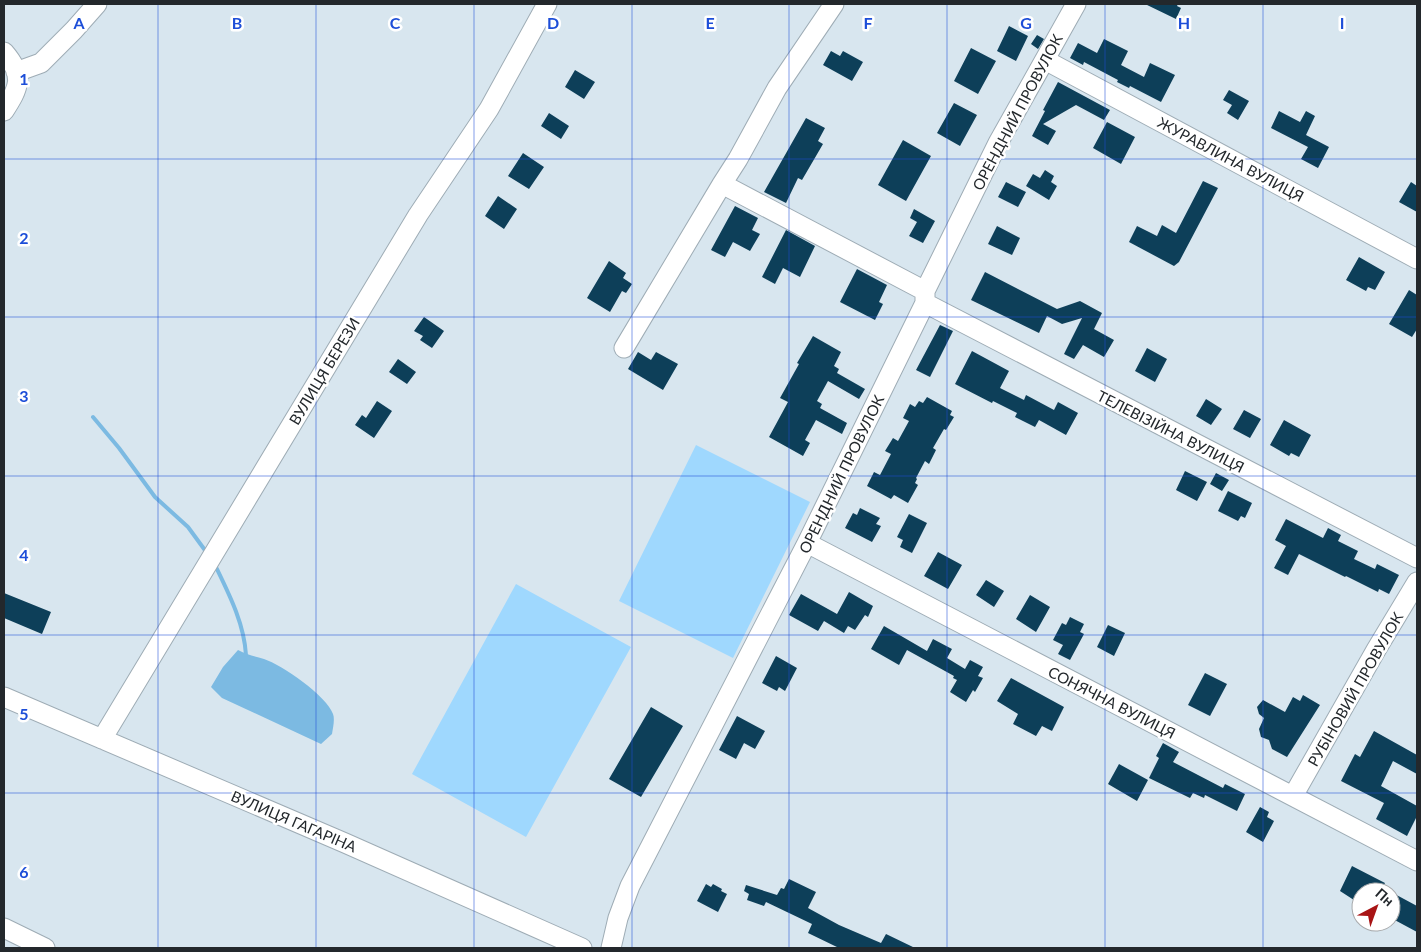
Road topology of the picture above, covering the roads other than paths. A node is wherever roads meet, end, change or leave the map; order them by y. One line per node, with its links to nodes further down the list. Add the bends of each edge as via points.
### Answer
1 (97, 4): 7 (street, via 41,63)
2 (547, 4): 17 (street, ВУЛИЦЯ БЕРЕЗИ, via 489,109 418,215)
3 (834, 4): 9 (street, via 777,88)
4 (1076, 4): 6 (street, ОРЕНДНИЙ ПРОВУЛОК)
5 (4, 52): 7 (street)
6 (1045, 60): 10 (street, ЖУРАВЛИНА ВУЛИЦЯ); 11 (street, ОРЕНДНИЙ ПРОВУЛОК, via 998,143)
7 (16, 72): 8 (street, via 14,96)
8 (4, 111)
9 (722, 184): 11 (street, ТЕЛЕВІЗІЙНА ВУЛИЦЯ); 12 (street)
10 (1417, 258)
11 (925, 297): 13 (street, ОРЕНДНИЙ ПРОВУЛОК); 14 (street, ТЕЛЕВІЗІЙНА ВУЛИЦЯ)
12 (624, 348)
13 (807, 543): 18 (street, СОНЯЧНА ВУЛИЦЯ); 23 (street, ОРЕНДНИЙ ПРОВУЛОК, via 630,886)
14 (1417, 558)
15 (1417, 582): 18 (street, РУБІНОВИЙ ПРОВУЛОК)
16 (4, 697): 17 (street, ВУЛИЦЯ ГАГАРІНА)
17 (102, 739): 22 (street, ВУЛИЦЯ ГАГАРІНА)
18 (1293, 796): 19 (street, СОНЯЧНА ВУЛИЦЯ)
19 (1417, 861)
20 (4, 928): 21 (street)
21 (44, 948)
22 (582, 948)
23 (611, 948)

